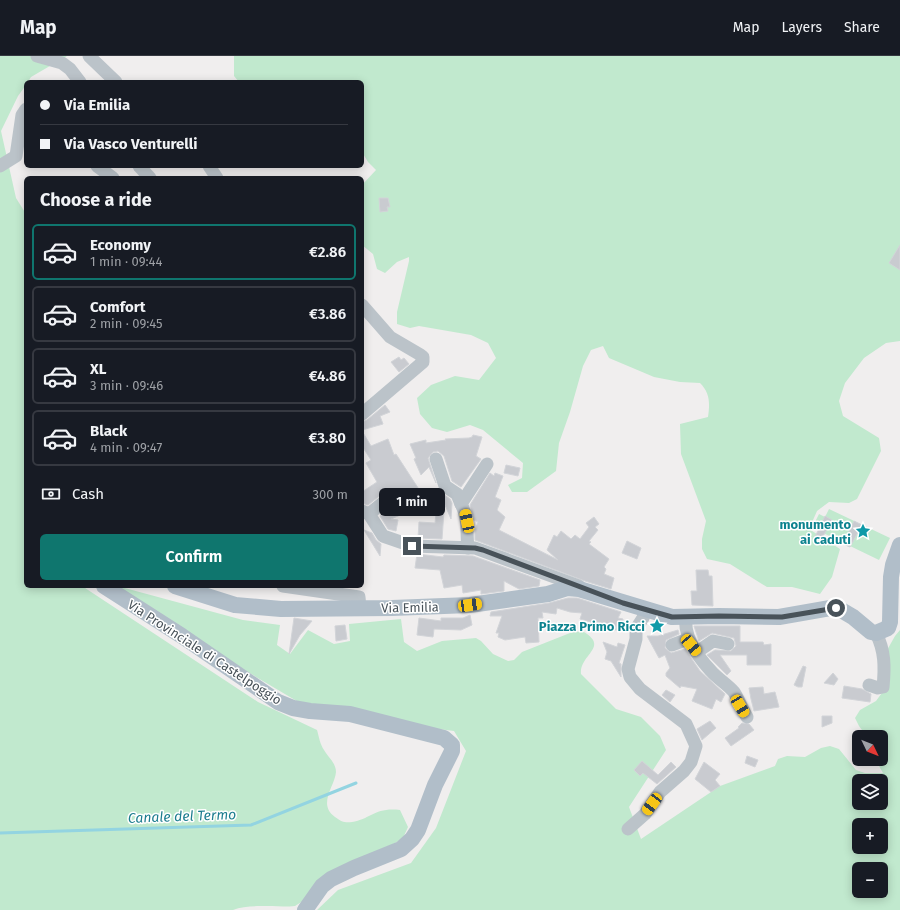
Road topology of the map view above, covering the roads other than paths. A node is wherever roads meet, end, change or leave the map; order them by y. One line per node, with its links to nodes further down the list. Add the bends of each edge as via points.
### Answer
1 (37, 56): 3 (street, via 62,63)
2 (89, 56): 4 (street)
3 (78, 80)
4 (114, 80)
5 (24, 112): 6 (street, via 16,156)
6 (0, 166)
7 (100, 168): 9 (street)
8 (141, 168): 10 (street)
9 (110, 176)
10 (148, 176)
11 (364, 307): 12 (street, via 390,336 423,357 423,362)
12 (364, 412)
13 (436, 459): 16 (street, via 445,486 457,494)
14 (487, 464): 16 (street)
15 (390, 497): 17 (street)
16 (461, 504): 19 (street, via 467,521)
17 (366, 512): 19 (street, via 381,535 394,540 412,546)
18 (900, 545): 27 (main road, via 891,577 890,622 888,628)
19 (468, 548): 23 (street, via 483,550)
20 (107, 588): 35 (main road, Via Provinciale di Castelpoggio, via 278,702 310,711 350,714 444,738 450,742 452,752 412,839 401,849 331,879 322,886)
21 (181, 588): 24 (main road, via 235,605 282,609)
22 (298, 588): 24 (street, via 359,597)
23 (598, 594): 24 (main road, Via Emilia, via 567,588 548,594 470,605); 25 (main road, Via Emilia)
24 (360, 608)
25 (646, 609): 26 (main road, Via Emilia, via 672,617); 34 (street, via 636,630 628,670 630,677 640,689 686,724 696,746 691,762 684,771 660,792 645,814)
26 (686, 616): 27 (main road, Via Emilia, via 782,617 836,608); 28 (street)
27 (876, 633): 32 (street, via 885,665 883,687)
28 (688, 639): 30 (street); 31 (street)
29 (728, 644): 31 (street, via 713,641)
30 (672, 645)
31 (696, 652): 33 (street, via 711,672 734,693)
32 (869, 685)
33 (747, 717)
34 (628, 829)
35 (305, 910)

